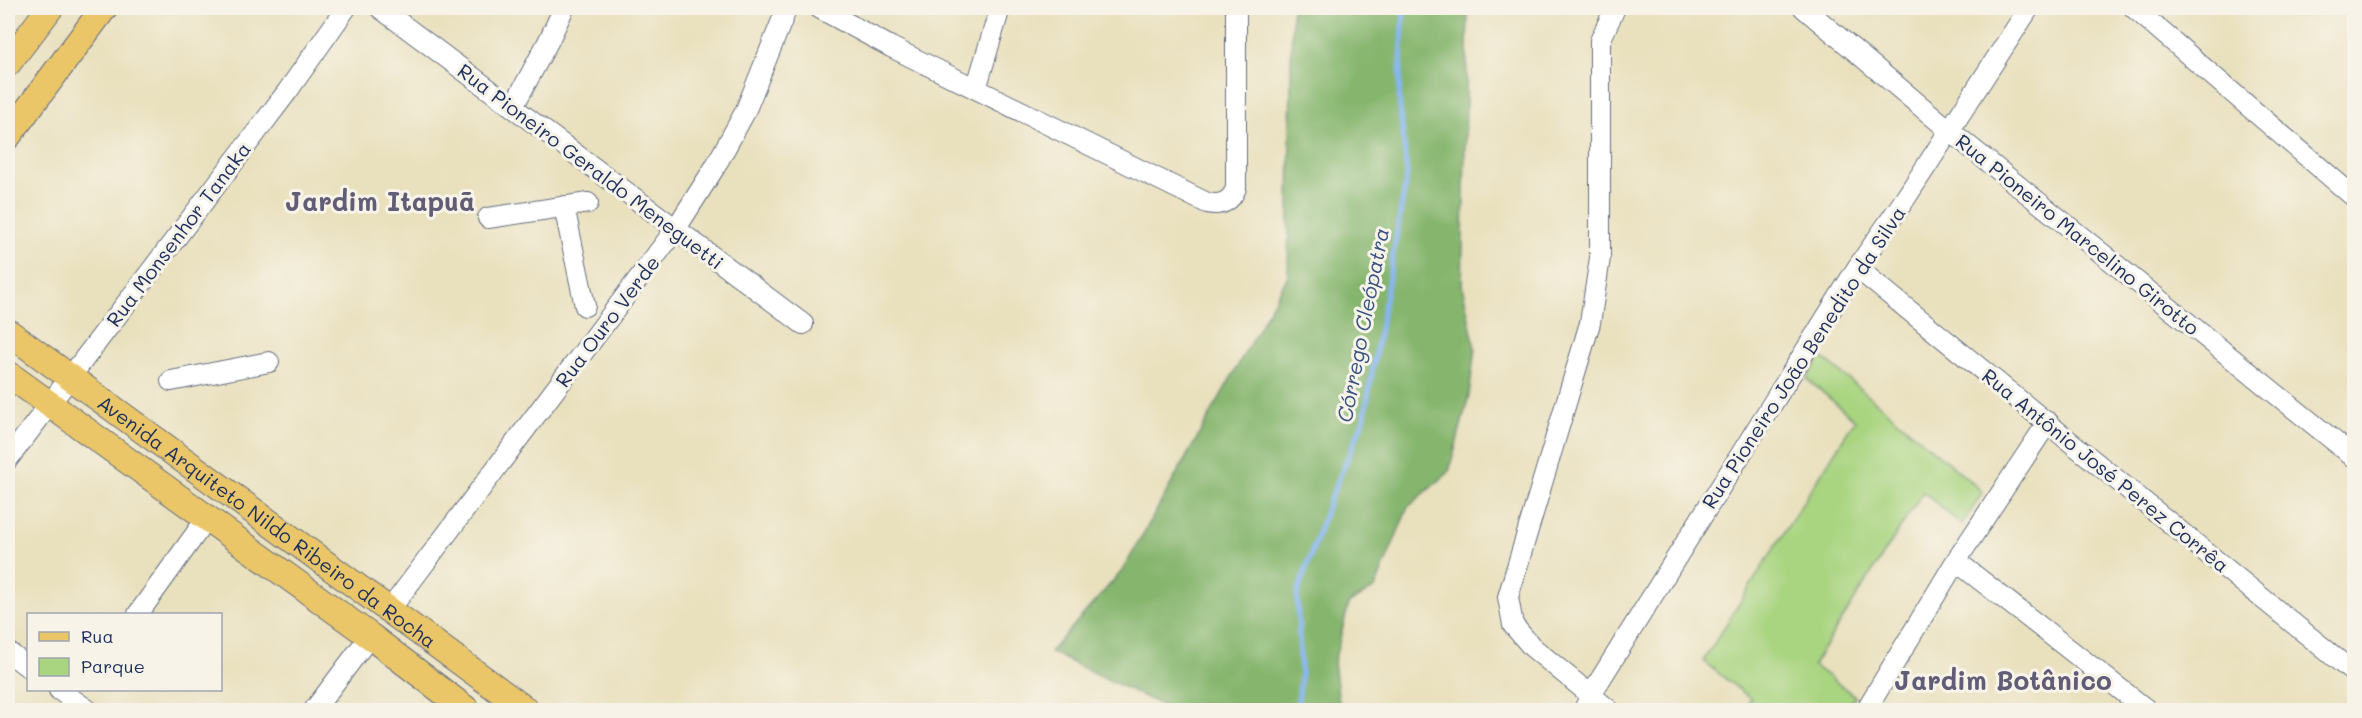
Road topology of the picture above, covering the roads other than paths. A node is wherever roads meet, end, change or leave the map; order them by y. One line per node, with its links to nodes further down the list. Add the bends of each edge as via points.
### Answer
1 (50, 8): 14 (main road)
2 (104, 8): 18 (main road)
3 (346, 8): 30 (street, Rua Monsenhor Tanaka, via 287,92)
4 (380, 8): 16 (street, Rua Pioneiro Geraldo Meneguetti)
5 (564, 8): 16 (street)
6 (787, 8): 23 (street, Rua Ouro Verde, via 745,112)
7 (819, 8): 15 (street)
8 (1000, 8): 15 (street)
9 (1236, 8): 15 (street, via 1236,188 1228,201 1218,205)
10 (1615, 8): 44 (street, via 1600,41 1600,258 1590,323 1508,597 1513,625)
11 (1804, 8): 17 (street, Rua Pioneiro Marcelino Girotto)
12 (2029, 8): 17 (street, Rua Pioneiro João Benedito da Silva)
13 (2134, 8): 19 (street)
14 (8, 63)
15 (976, 88)
16 (513, 107): 23 (street, Rua Pioneiro Geraldo Meneguetti)
17 (1948, 130): 24 (street, Rua Pioneiro João Benedito da Silva); 34 (street, Rua Pioneiro Marcelino Girotto)
18 (8, 136)
19 (2355, 197)
20 (588, 203): 21 (street)
21 (564, 206): 22 (street); 25 (street)
22 (489, 218)
23 (675, 230): 26 (street, Rua Pioneiro Geraldo Meneguetti); 38 (street, Rua Ouro Verde)
24 (1857, 268): 33 (street, Rua Antônio José Perez Corrêa); 44 (street, Rua Pioneiro João Benedito da Silva)
25 (585, 306)
26 (802, 324)
27 (8, 332): 30 (main road, Avenida Arquiteto Nildo Ribeiro da Rocha)
28 (269, 362): 31 (street)
29 (8, 374): 32 (main road, Avenida Arquiteto Nildo Ribeiro da Rocha)
30 (69, 378): 32 (street, Rua Monsenhor Tanaka); 38 (main road, Avenida Arquiteto Nildo Ribeiro da Rocha)
31 (171, 381)
32 (49, 404): 35 (street, Rua Monsenhor Tanaka); 36 (main road, Avenida Arquiteto Nildo Ribeiro da Rocha)
33 (2048, 422): 37 (street); 43 (street, Rua Antônio José Perez Corrêa)
34 (2355, 458)
35 (8, 459)
36 (207, 518): 39 (street); 40 (main road, Avenida Arquiteto Nildo Ribeiro da Rocha)
37 (1956, 561): 45 (street); 50 (street)
38 (388, 612): 48 (main road, Avenida Arquiteto Nildo Ribeiro da Rocha)
39 (139, 613)
40 (370, 636): 46 (street); 47 (main road, Avenida Arquiteto Nildo Ribeiro da Rocha)
41 (8, 652): 42 (street)
42 (27, 666)
43 (2355, 673)
44 (1587, 703): 49 (street)
45 (1873, 708)
46 (314, 711)
47 (467, 711)
48 (526, 711)
49 (1609, 711)
50 (2147, 711)

